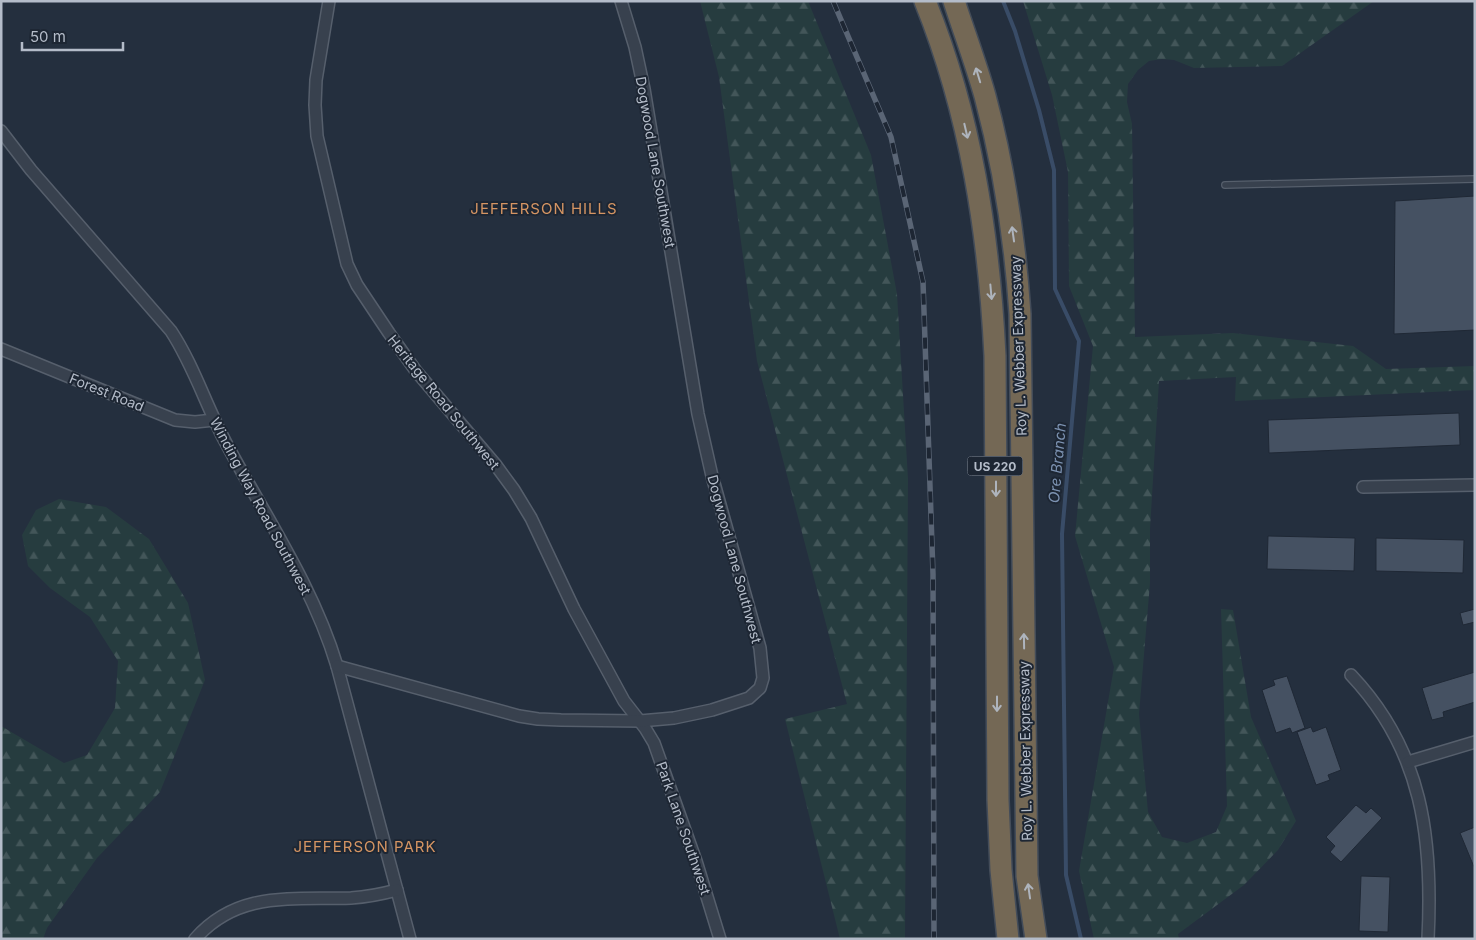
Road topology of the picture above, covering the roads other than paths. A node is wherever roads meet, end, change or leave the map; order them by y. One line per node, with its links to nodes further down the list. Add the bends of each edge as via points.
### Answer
1 (329, 1): 14 (street, Heritage Road Southwest, via 316,80 317,136 347,264 357,285 405,356 514,490 624,701)
2 (621, 1): 14 (street, Dogwood Lane Southwest, via 644,89 698,414 760,648 763,678 760,688 749,698 712,710)
3 (925, 1): 21 (highway, Roy L. Webber Expressway / US 220, one-way to 21, via 965,128 980,202 992,298 998,800)
4 (954, 1): 22 (highway, Roy L. Webber Expressway / US 220, one-way to 4, via 1027,876 1017,262 998,148 985,95)
5 (1, 131): 9 (street, Winding Way Road Southwest, via 37,177 171,330 183,349)
6 (1475, 179): 7 (lane)
7 (1225, 185)
8 (1, 349): 9 (street, Forest Road, via 176,420)
9 (214, 420): 12 (street, Winding Way Road Southwest, via 307,591 328,635)
10 (1475, 485): 11 (street)
11 (1363, 487)
12 (337, 666): 14 (street, Dogwood Lane Southwest, via 519,716); 17 (street, Winding Way Road Southwest)
13 (1351, 675): 16 (street, via 1383,713)
14 (640, 721): 20 (street, Park Lane Southwest, via 654,743)
15 (1475, 742): 16 (street)
16 (1408, 762): 23 (street, via 1429,856)
17 (397, 890): 18 (street, via 353,898 279,898 251,903 216,921); 19 (street, Winding Way Road Southwest)
18 (195, 939)
19 (410, 939)
20 (720, 939)
21 (1008, 939)
22 (1036, 939)
23 (1428, 939)

